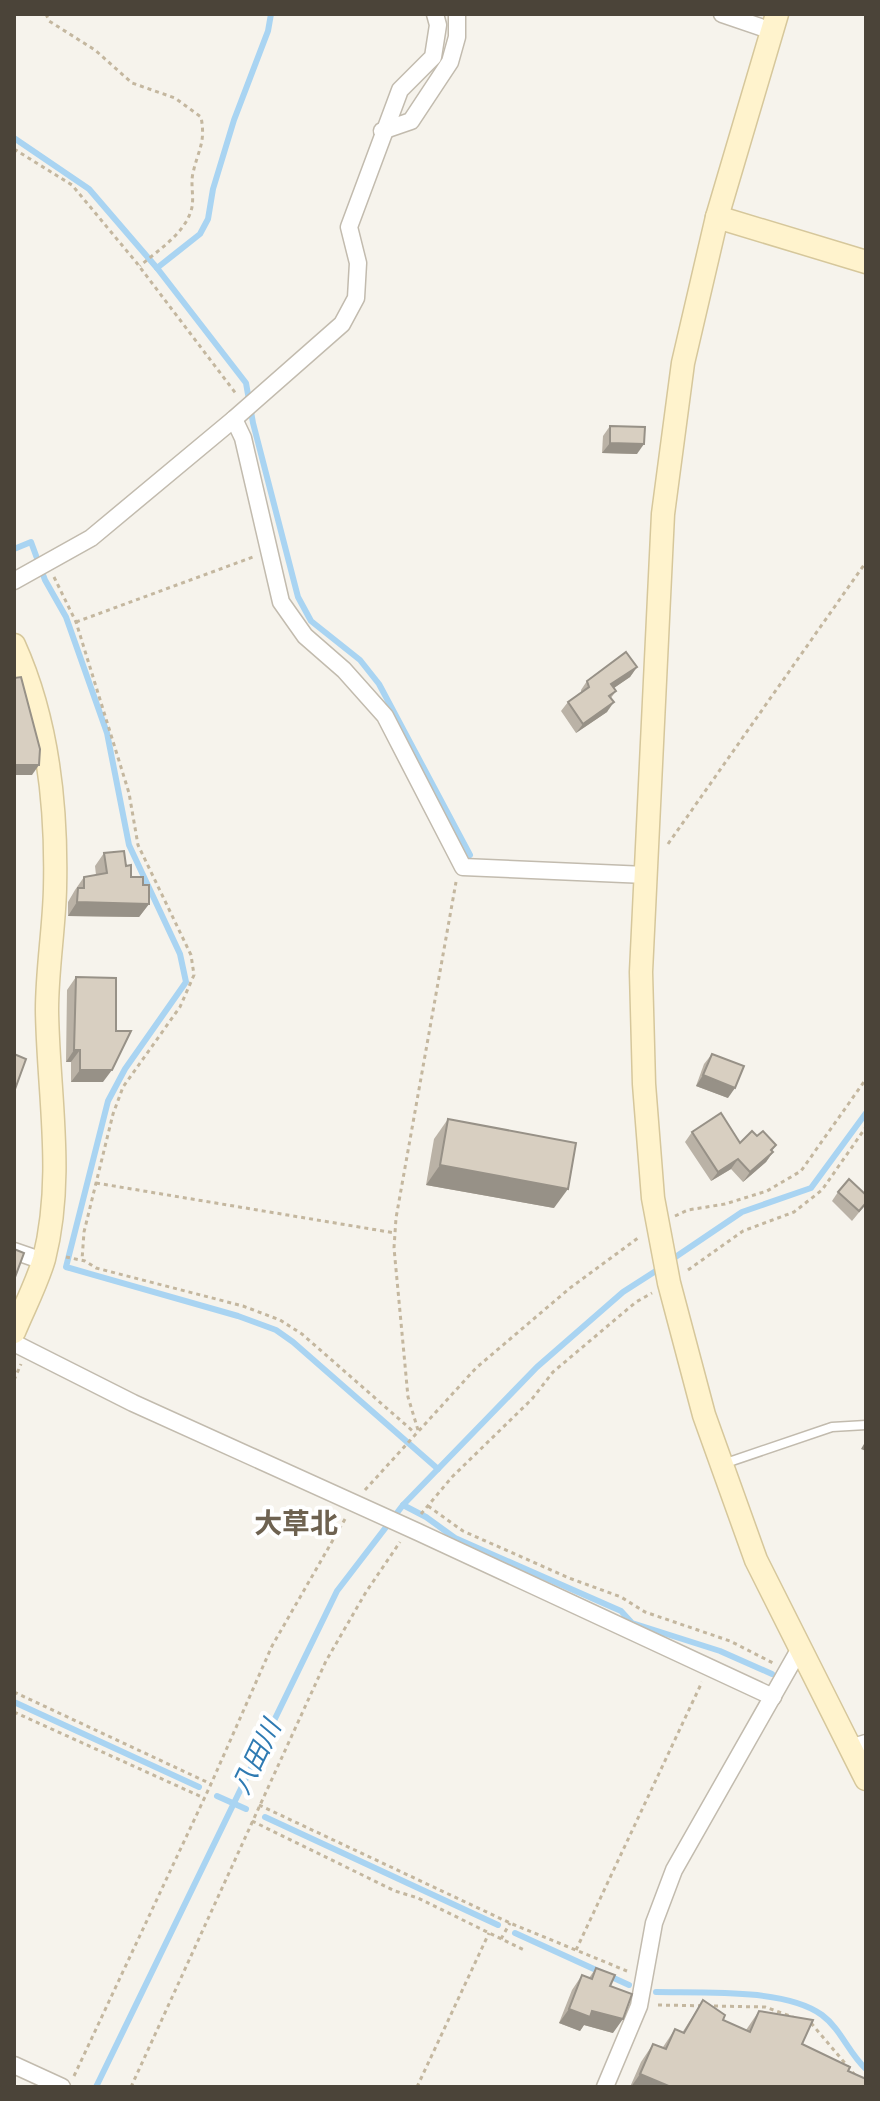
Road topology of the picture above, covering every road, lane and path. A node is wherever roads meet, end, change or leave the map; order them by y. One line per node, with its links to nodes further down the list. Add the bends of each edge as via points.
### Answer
1 (46, 14): 10 (path, via 132,83 175,98 201,117 203,147 192,174 192,209 181,230)
2 (435, 14): 6 (street, via 433,57 400,90)
3 (457, 14): 6 (street, via 450,62 411,121)
4 (722, 14): 5 (street)
5 (774, 22): 8 (street)
6 (382, 131): 11 (street, via 349,227 358,263 356,298 342,324)
7 (14, 149): 10 (path, via 72,185)
8 (717, 217): 9 (street); 20 (street, via 683,363 663,514)
9 (866, 262)
10 (140, 266): 11 (path, via 233,387)
11 (240, 414): 13 (street, via 91,538); 19 (street, via 281,602 305,636 385,716)
12 (258, 555): 16 (path)
13 (47, 562): 15 (street); 16 (path)
14 (866, 562): 18 (path)
15 (14, 581)
16 (76, 622): 22 (path, via 129,793 138,845 191,955 194,975 180,1007 123,1087)
17 (14, 645): 25 (street, via 43,731 53,831 47,1010 55,1121)
18 (664, 849)
19 (463, 867): 20 (street); 23 (path, via 457,875)
20 (646, 875): 27 (street, via 641,972 647,1140)
21 (866, 1127): 27 (path, via 822,1190 794,1212 743,1231)
22 (96, 1183): 23 (path); 26 (path)
23 (395, 1233): 26 (path, via 408,1397 416,1432 280,1320)
24 (14, 1251): 25 (street)
25 (52, 1258): 26 (path); 28 (street)
26 (80, 1260)
27 (669, 1283): 31 (street); 32 (path, via 636,1302 553,1372)
28 (14, 1332)
29 (14, 1343): 33 (street)
30 (866, 1425): 31 (lane, via 832,1427)
31 (722, 1465): 34 (street, via 756,1560)
32 (428, 1506): 33 (path); 36 (path, via 463,1531 645,1612 730,1641)
33 (410, 1528): 35 (street); 44 (path, via 326,1661)
34 (799, 1650): 36 (street); 40 (street)
35 (709, 1667): 38 (street); 49 (path)
36 (786, 1674): 38 (street)
37 (14, 1692): 42 (path)
38 (773, 1697): 51 (street, via 674,1870 654,1923)
39 (14, 1712): 43 (path)
40 (858, 1746): 41 (street)
41 (866, 1779)
42 (211, 1784)
43 (205, 1798)
44 (259, 1805): 45 (path); 46 (path)
45 (252, 1821): 47 (path); 56 (path)
46 (510, 1923): 48 (path); 49 (path)
47 (489, 1933): 48 (path); 57 (path)
48 (501, 1939): 50 (path)
49 (576, 1950): 51 (path)
50 (526, 1951)
51 (645, 1979): 52 (street)
52 (639, 2006): 54 (path, via 765,2007 813,2024); 58 (street)
53 (14, 2065): 55 (street)
54 (866, 2081)
55 (62, 2087)
56 (131, 2087)
57 (417, 2087)
58 (605, 2087)

